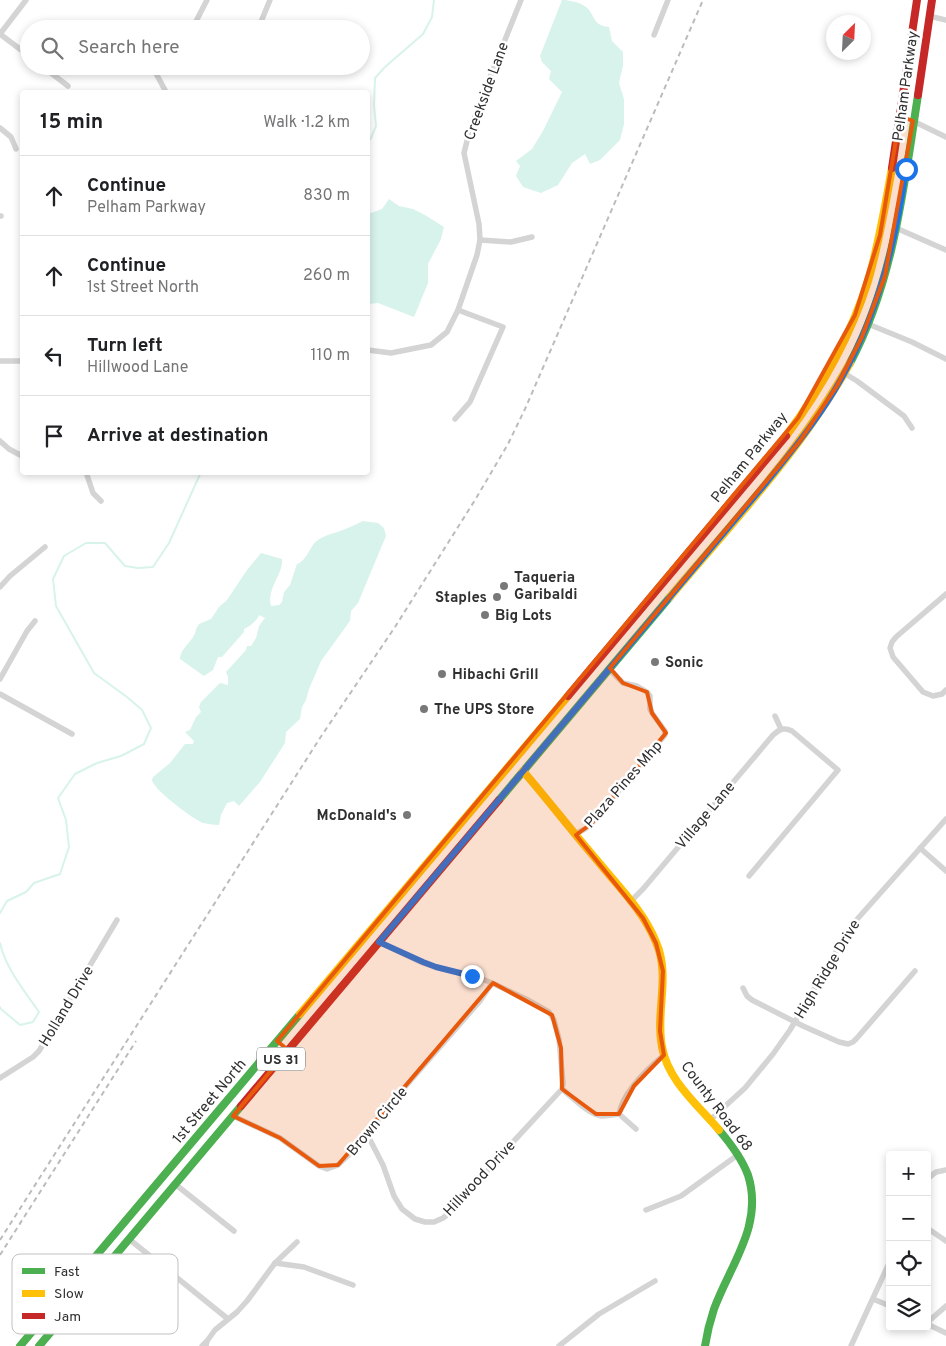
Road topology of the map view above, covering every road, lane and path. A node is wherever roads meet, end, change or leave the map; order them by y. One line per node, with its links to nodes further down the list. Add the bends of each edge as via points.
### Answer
1 (26, 0): 11 (street)
2 (207, 0): 8 (street)
3 (270, 0): 9 (street)
4 (522, 0): 26 (street, Creekside Lane, via 480,102 464,153)
5 (668, 0): 12 (street)
6 (917, 3): 7 (main road); 18 (main road, Pelham Parkway / US 31)
7 (930, 8): 10 (street); 19 (main road, Pelham Parkway / US 31)
8 (197, 20)
9 (262, 20)
10 (946, 20)
11 (0, 34): 13 (street)
12 (654, 35)
13 (20, 49)
14 (54, 75): 16 (street)
15 (157, 75): 17 (street)
16 (68, 86)
17 (165, 90)
18 (900, 116): 19 (main road); 23 (main road, Pelham Parkway / US 31)
19 (914, 121): 21 (street); 24 (main road, Pelham Parkway / US 31)
20 (0, 128): 22 (street, via 11,137)
21 (946, 137)
22 (16, 149)
23 (883, 220): 24 (main road); 28 (main road, Pelham Parkway / US 31)
24 (896, 228): 27 (street); 29 (main road, Pelham Parkway / US 31)
25 (532, 237): 26 (street, via 511,242)
26 (480, 240): 30 (street, Creekside Lane)
27 (946, 250)
28 (862, 299): 29 (main road); 36 (main road, Pelham Parkway / US 31)
29 (874, 307): 31 (main road, Pelham Parkway / US 31)
30 (458, 310): 32 (street, Creekside Lane, via 447,332 431,345 391,354); 38 (street, via 503,327 470,402)
31 (868, 324): 33 (street); 37 (main road, Pelham Parkway / US 31)
32 (370, 350)
33 (946, 359)
34 (0, 360): 35 (street)
35 (20, 360)
36 (831, 365): 37 (main road); 40 (main road, Pelham Parkway / US 31)
37 (844, 373): 39 (street, via 904,416); 42 (main road, Pelham Parkway / US 31)
38 (455, 419)
39 (912, 428)
40 (788, 433): 42 (main road); 45 (main road, Pelham Parkway / US 31)
41 (0, 441): 43 (street)
42 (799, 442): 46 (main road, Pelham Parkway / US 31)
43 (20, 455)
44 (87, 475): 47 (street, via 93,493)
45 (742, 487): 46 (main road); 49 (main road, Pelham Parkway / US 31)
46 (755, 496): 50 (main road, Pelham Parkway / US 31)
47 (101, 501)
48 (45, 547): 51 (street)
49 (672, 572): 50 (main road); 54 (main road, Pelham Parkway / US 31)
50 (682, 582): 55 (main road, Pelham Parkway / US 31)
51 (0, 587)
52 (946, 594): 60 (street, via 887,648 917,685)
53 (35, 621): 57 (street)
54 (612, 643): 55 (main road); 65 (main road, Pelham Parkway / US 31)
55 (624, 650): 56 (main road, Pelham Parkway / US 31)
56 (609, 669): 66 (main road, Pelham Parkway / US 31); 70 (street, Plaza Pines Mhp, via 623,683 647,692 650,709 666,733 591,824)
57 (0, 679)
58 (946, 690): 60 (street)
59 (0, 694): 64 (street)
60 (933, 696): 61 (street)
61 (932, 703)
62 (775, 716): 63 (street)
63 (781, 729): 74 (street, via 792,731 838,770); 76 (street, Village Lane)
64 (72, 734)
65 (515, 758): 66 (main road, County Road 68); 67 (main road, 1st Street North / US 31)
66 (523, 771): 69 (main road, 1st Street North / US 31); 70 (main road, County Road 68)
67 (465, 817): 69 (main road); 73 (main road, 1st Street North / US 31)
68 (946, 819): 71 (street, High Ridge Drive)
69 (476, 827): 75 (main road, 1st Street North / US 31)
70 (575, 834): 76 (main road, County Road 68)
71 (920, 848): 72 (street); 85 (street, High Ridge Drive, via 852,925)
72 (946, 871)
73 (419, 873): 75 (main road); 78 (main road, 1st Street North / US 31)
74 (749, 876)
75 (430, 882): 79 (main road, 1st Street North / US 31)
76 (630, 902): 88 (main road, County Road 68, via 652,933 662,962 664,986 660,1031)
77 (118, 920): 89 (street, Holland Drive, via 39,1051)
78 (366, 935): 79 (main road); 81 (main road, 1st Street North / US 31)
79 (379, 942): 82 (street, via 433,966); 83 (main road, 1st Street North / US 31)
80 (915, 971): 85 (street, via 853,1042 844,1044)
81 (332, 976): 83 (main road); 86 (main road, 1st Street North / US 31)
82 (492, 983): 90 (street, via 552,1015 561,1048); 96 (street, Brown Circle)
83 (342, 986): 87 (main road, 1st Street North / US 31)
84 (743, 988): 85 (street, via 752,1000)
85 (795, 1022): 94 (street, High Ridge Drive, via 755,1076)
86 (277, 1041): 87 (main road); 91 (main road, 1st Street North / US 31)
87 (288, 1050): 93 (main road, 1st Street North / US 31)
88 (664, 1055): 92 (street, via 634,1086); 94 (main road, County Road 68, via 678,1082)
89 (0, 1078)
90 (562, 1089): 92 (street, via 596,1114); 96 (street, Hillwood Drive, via 465,1198 434,1222 415,1219 402,1209)
91 (222, 1106): 93 (main road); 100 (main road, 1st Street North / US 31)
92 (619, 1114): 95 (street)
93 (233, 1116): 96 (street, Brown Circle, via 274,1135 313,1163 327,1168 342,1162); 101 (main road, 1st Street North / US 31)
94 (710, 1120): 97 (main road, County Road 68)
95 (636, 1128)
96 (367, 1134)
97 (739, 1154): 102 (street, via 681,1196); 131 (main road, County Road 68, via 750,1187 750,1221 742,1250 710,1318)
98 (946, 1170): 99 (street)
99 (931, 1175)
100 (164, 1176): 101 (main road); 103 (main road, 1st Street North / US 31)
101 (175, 1184): 104 (street); 106 (main road, 1st Street North / US 31)
102 (646, 1210)
103 (119, 1228): 106 (main road); 109 (main road, 1st Street North / US 31)
104 (234, 1231)
105 (931, 1231): 107 (street)
106 (129, 1239): 110 (main road, 1st Street North / US 31); 111 (street)
107 (946, 1241)
108 (296, 1242): 112 (street)
109 (97, 1254)
110 (117, 1254)
111 (147, 1254)
112 (275, 1263): 116 (street, via 304,1267); 121 (street, via 247,1301)
113 (886, 1270): 117 (street)
114 (178, 1279): 121 (street)
115 (655, 1281): 130 (street, via 598,1314)
116 (352, 1285)
117 (873, 1299): 118 (street); 127 (street)
118 (886, 1304)
119 (946, 1306): 120 (street)
120 (931, 1319)
121 (228, 1320): 126 (street)
122 (931, 1326): 123 (street)
123 (946, 1333)
124 (30, 1334): 128 (main road, 1st Street North / US 31)
125 (49, 1334): 129 (main road, 1st Street North / US 31)
126 (205, 1344)
127 (854, 1345)
128 (20, 1346)
129 (39, 1346)
130 (559, 1346)
131 (705, 1346)

